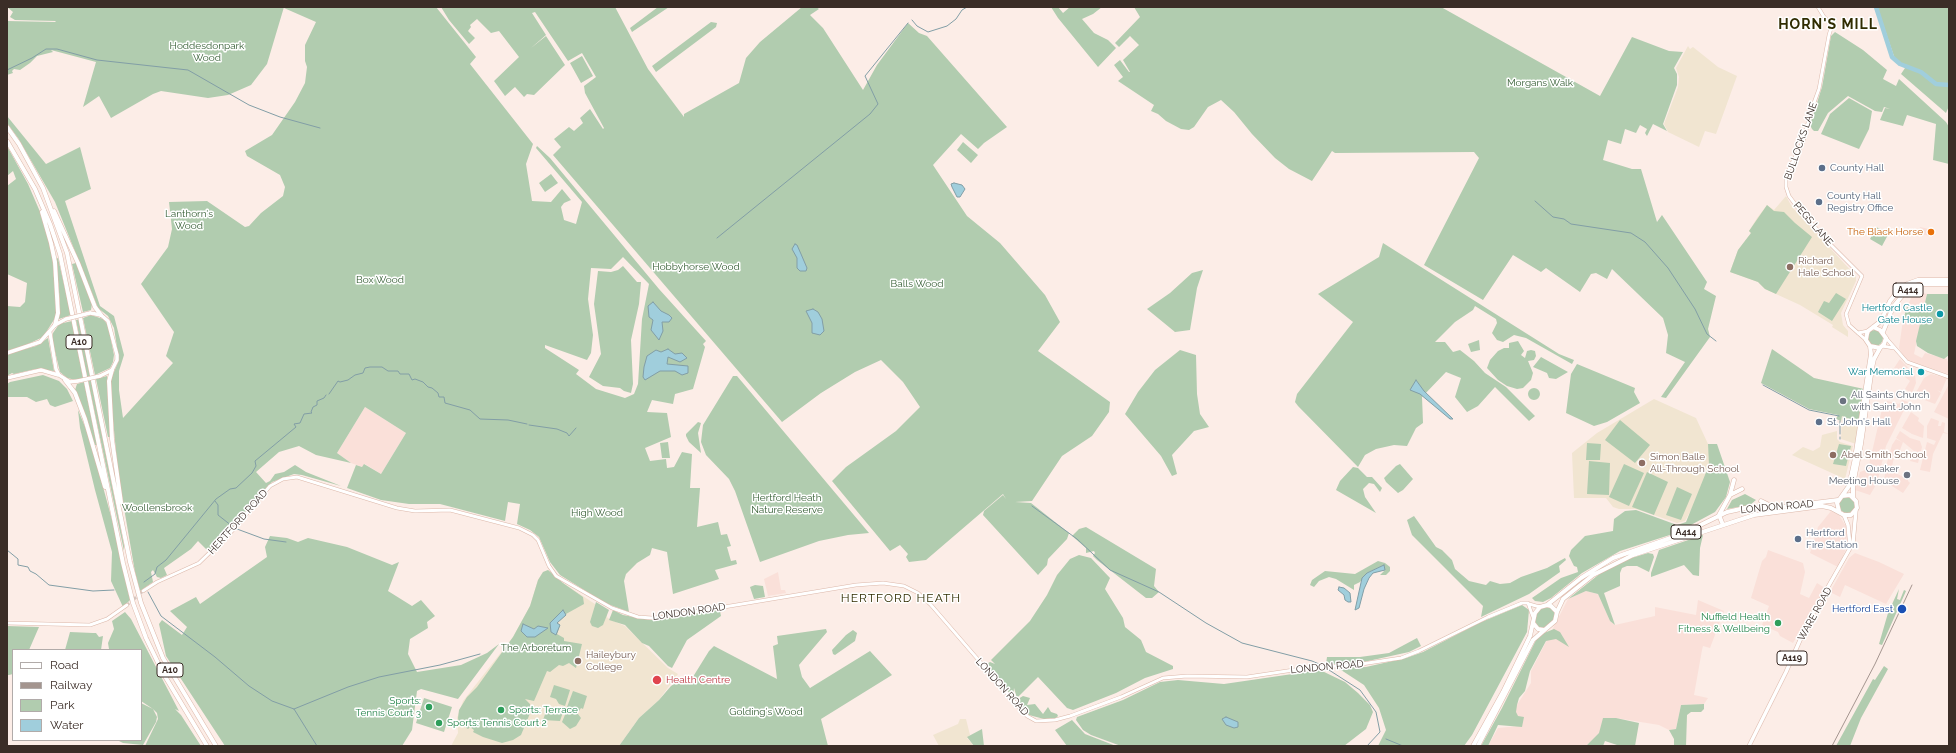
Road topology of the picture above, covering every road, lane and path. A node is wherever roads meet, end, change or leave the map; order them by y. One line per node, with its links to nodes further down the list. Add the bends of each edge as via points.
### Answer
1 (1818, 7): 5 (main road, BULLOCKS LANE, via 1832,25 1819,89 1803,142 1787,176)
2 (7, 127): 6 (highway, A10)
3 (7, 141): 4 (highway, A10)
4 (27, 174): 10 (highway, via 48,228 52,248 58,313); 39 (highway, A10, via 50,224 62,263)
5 (1786, 187): 15 (main road, PEGS LANE, via 1798,208 1862,276 1846,314 1849,325)
6 (46, 194): 9 (highway, via 95,307); 41 (highway, A10, via 72,272)
7 (1949, 280): 11 (highway, A414, via 1926,279 1904,286)
8 (1949, 284): 14 (highway, A414, via 1924,284 1907,290 1892,307)
9 (101, 315): 10 (main road, A10, bridge, via 90,313 66,319); 22 (main road, via 108,321 112,332 117,360)
10 (55, 325): 13 (main road, A10)
11 (1873, 327): 12 (highway); 14 (highway)
12 (1868, 331): 15 (main road); 17 (highway)
13 (50, 332): 21 (main road, A10, via 40,342); 23 (main road, A10)
14 (1882, 332): 16 (highway)
15 (1858, 333): 17 (main road)
16 (1886, 338): 19 (highway); 20 (main road)
17 (1866, 340): 18 (highway)
18 (1870, 346): 19 (highway); 31 (highway, via 1871,354 1855,458 1849,486)
19 (1881, 347): 20 (main road); 30 (highway, via 1874,358 1872,368 1853,485)
20 (1894, 348): 24 (main road, via 1903,359)
21 (7, 353)
22 (112, 370): 26 (main road, bridge, via 100,376 78,381); 41 (highway, via 109,381 112,446)
23 (59, 375): 25 (main road, via 41,370); 26 (main road)
24 (1949, 377)
25 (7, 378)
26 (65, 380): 39 (highway, via 75,393 85,419)
27 (1734, 480): 29 (highway)
28 (1742, 489): 29 (highway)
29 (1730, 495): 37 (highway)
30 (1854, 497): 31 (highway, via 1846,495); 35 (highway, via 1857,503)
31 (1840, 498): 33 (highway, LONDON ROAD / A414); 36 (highway, via 1837,508)
32 (1761, 501): 33 (highway)
33 (1773, 508): 37 (highway, LONDON ROAD / A414, via 1745,508)
34 (406, 509): 43 (main road, HERTFORD ROAD, via 302,478 283,479 265,491 232,531 203,560); 44 (main road, LONDON ROAD, via 459,512 520,528 538,540 556,576 612,608 631,615 652,618 856,585 883,583 904,586 918,593 931,605 1027,716 1043,721 1070,716 1122,697 1163,678 1247,676 1401,658 1449,638 1508,608 1525,602)
35 (1856, 510): 38 (highway, via 1851,515); 42 (main road, WARE ROAD / A119, via 1853,543)
36 (1839, 512): 38 (highway); 40 (highway, LONDON ROAD / A414, via 1822,506 1754,515)
37 (1719, 515): 40 (highway); 46 (highway, LONDON ROAD / A414, via 1682,534 1613,558 1581,578)
38 (1844, 515): 42 (main road, via 1848,525)
39 (113, 516): 53 (highway, A10, via 128,583 146,638 169,684)
40 (1723, 525): 48 (highway, LONDON ROAD / A414, via 1614,562 1574,588 1561,602)
41 (124, 533): 54 (highway, A10, via 138,596 154,639 171,673)
42 (1850, 546): 57 (main road, WARE ROAD / A119, via 1808,622)
43 (143, 591)
44 (1529, 604): 47 (main road); 49 (main road)
45 (127, 605): 50 (main road, via 108,620 90,625)
46 (1547, 605): 47 (highway); 48 (highway)
47 (1540, 607): 49 (highway)
48 (1557, 612): 52 (highway, via 1555,621)
49 (1533, 617): 51 (highway)
50 (7, 623)
51 (1534, 623): 52 (highway, via 1538,629); 55 (highway, via 1503,692)
52 (1544, 630): 56 (highway, via 1530,647)
53 (207, 746)
54 (216, 746)
55 (1473, 746)
56 (1478, 746)
57 (1749, 746)

